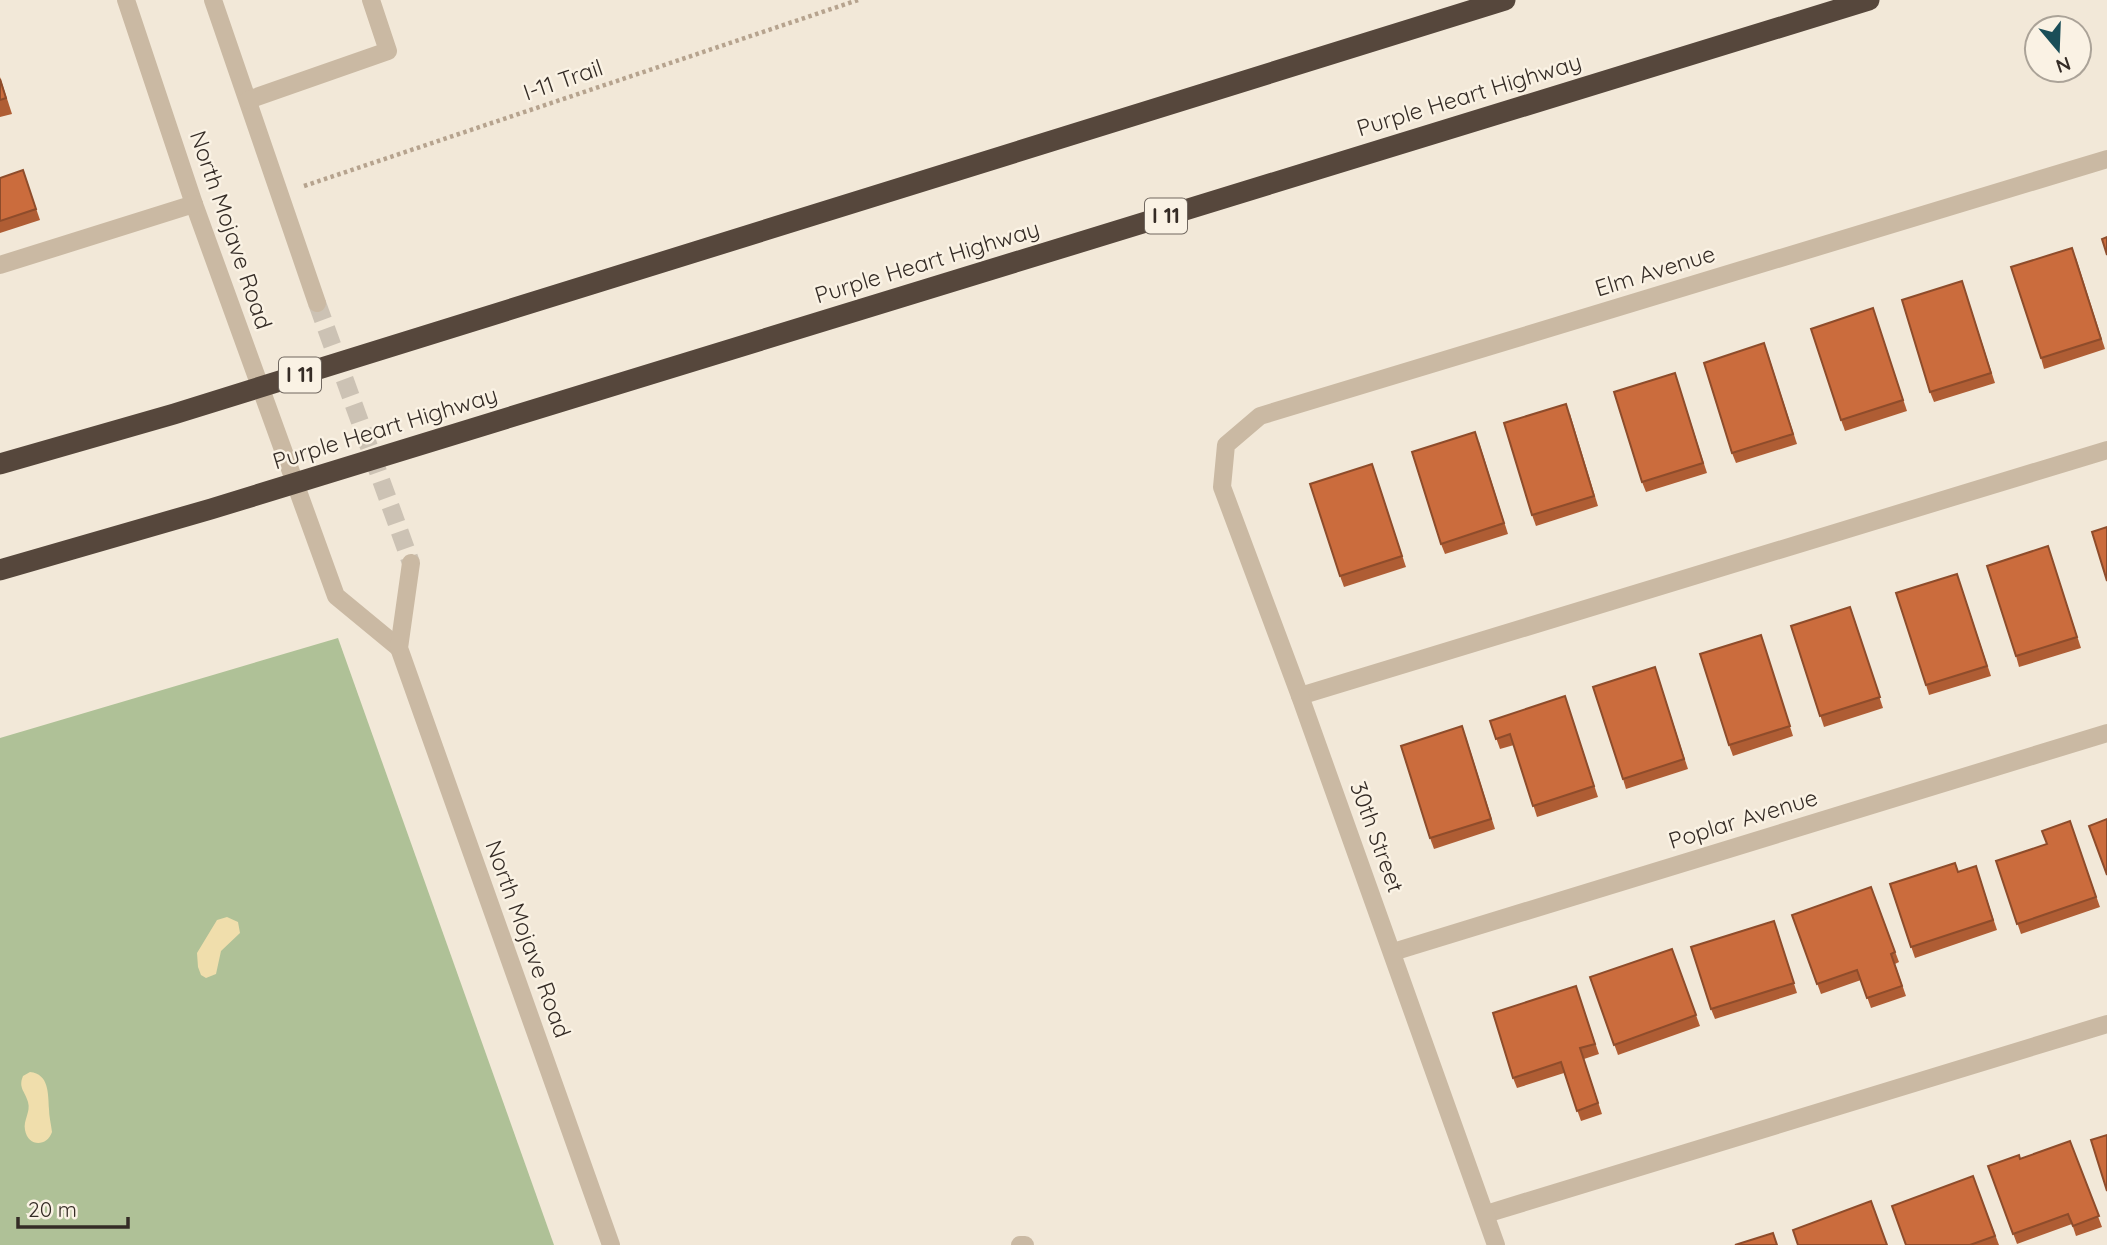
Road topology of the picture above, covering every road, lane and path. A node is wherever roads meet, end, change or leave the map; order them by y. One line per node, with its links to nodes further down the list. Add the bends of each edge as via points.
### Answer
1 (126, 0): 10 (street, North Mojave Road)
2 (213, 0): 7 (street)
3 (371, 0): 7 (street, via 388,51)
4 (858, 0): 9 (path, I-11 Trail)
5 (1505, 0): 15 (highway, I 11)
6 (1869, 0): 17 (highway, Purple Heart Highway / I 11)
7 (248, 100): 9 (street)
8 (2107, 159): 13 (street, Elm Avenue, via 1260,416)
9 (279, 194): 12 (street)
10 (194, 204): 11 (street); 18 (street, North Mojave Road, via 336,596)
11 (0, 265)
12 (317, 303)
13 (1226, 445): 19 (street, 30th Street, via 1222,487)
14 (2107, 450): 19 (street)
15 (0, 464)
16 (411, 564): 18 (street, North Mojave Road)
17 (0, 570)
18 (399, 648): 24 (street, North Mojave Road)
19 (1300, 696): 21 (street, 30th Street)
20 (2107, 733): 21 (street, Poplar Avenue)
21 (1393, 952): 23 (street, 30th Street)
22 (2107, 1024): 23 (street)
23 (1486, 1214): 25 (street, 30th Street)
24 (611, 1245)
25 (1496, 1245)

